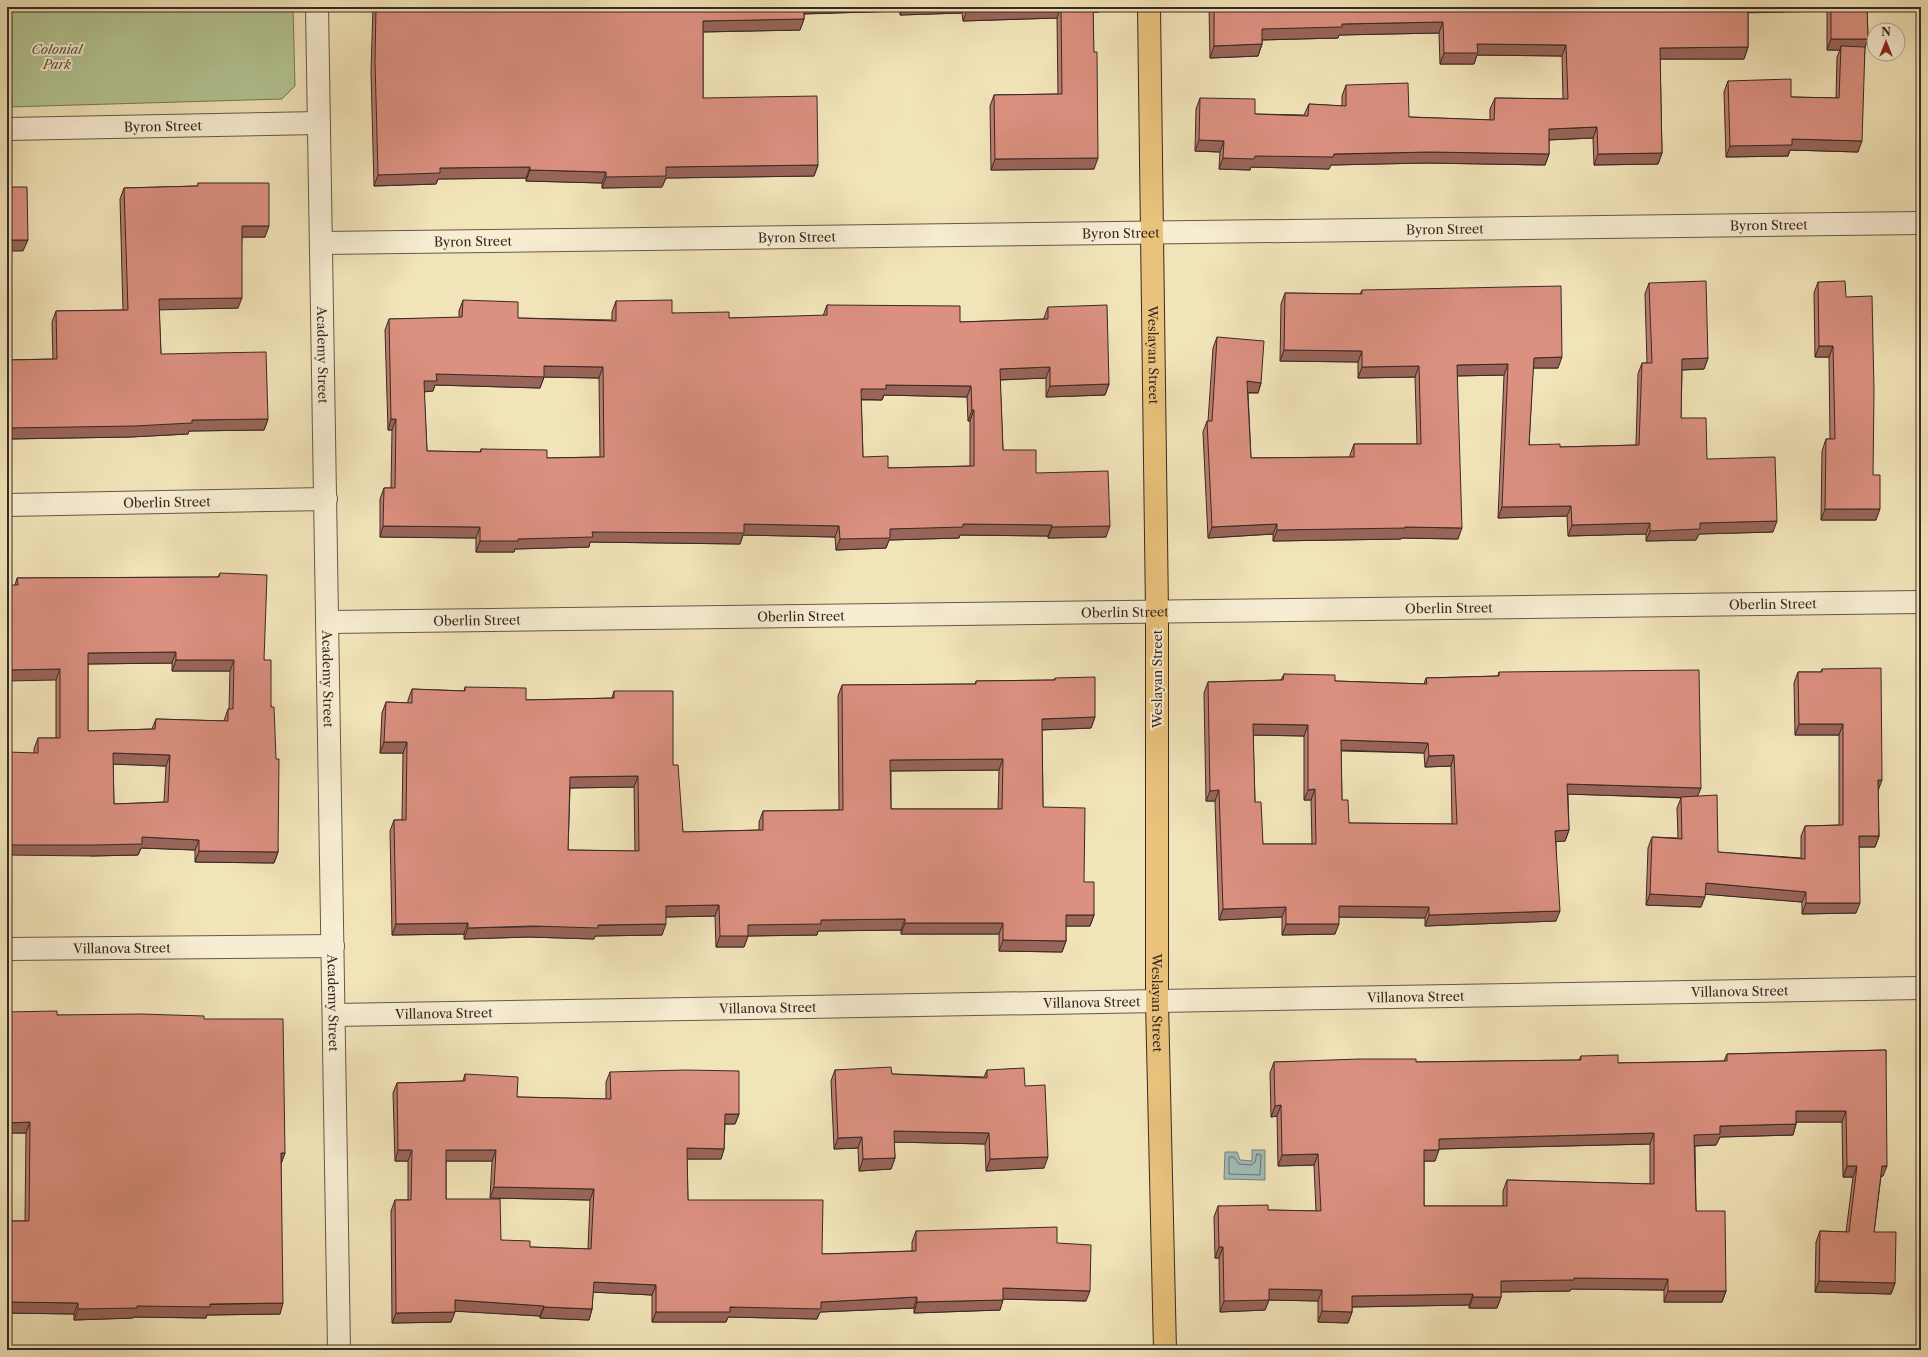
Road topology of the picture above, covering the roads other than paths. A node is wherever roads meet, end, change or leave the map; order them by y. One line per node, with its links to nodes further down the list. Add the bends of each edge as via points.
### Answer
1 (317, 7): 3 (street, Academy Street)
2 (1149, 7): 6 (main road, Weslayan Street)
3 (319, 123): 4 (street, Byron Street); 7 (street, Academy Street)
4 (7, 128)
5 (1921, 222): 6 (street, Byron Street)
6 (1152, 233): 7 (street, Byron Street); 11 (main road, Weslayan Street)
7 (321, 243): 8 (street, Academy Street)
8 (326, 499): 9 (street, Oberlin Street); 12 (street, Academy Street)
9 (7, 505)
10 (1921, 602): 11 (street, Oberlin Street)
11 (1158, 612): 12 (street, Oberlin Street); 16 (main road, Weslayan Street)
12 (328, 622): 13 (street, Academy Street)
13 (333, 946): 14 (street, Villanova Street); 17 (street, Academy Street)
14 (7, 949)
15 (1921, 988): 16 (street, Villanova Street)
16 (1156, 1002): 17 (street, Villanova Street); 19 (main road, Weslayan Street)
17 (334, 1015): 18 (street, Academy Street)
18 (339, 1350)
19 (1165, 1350)

